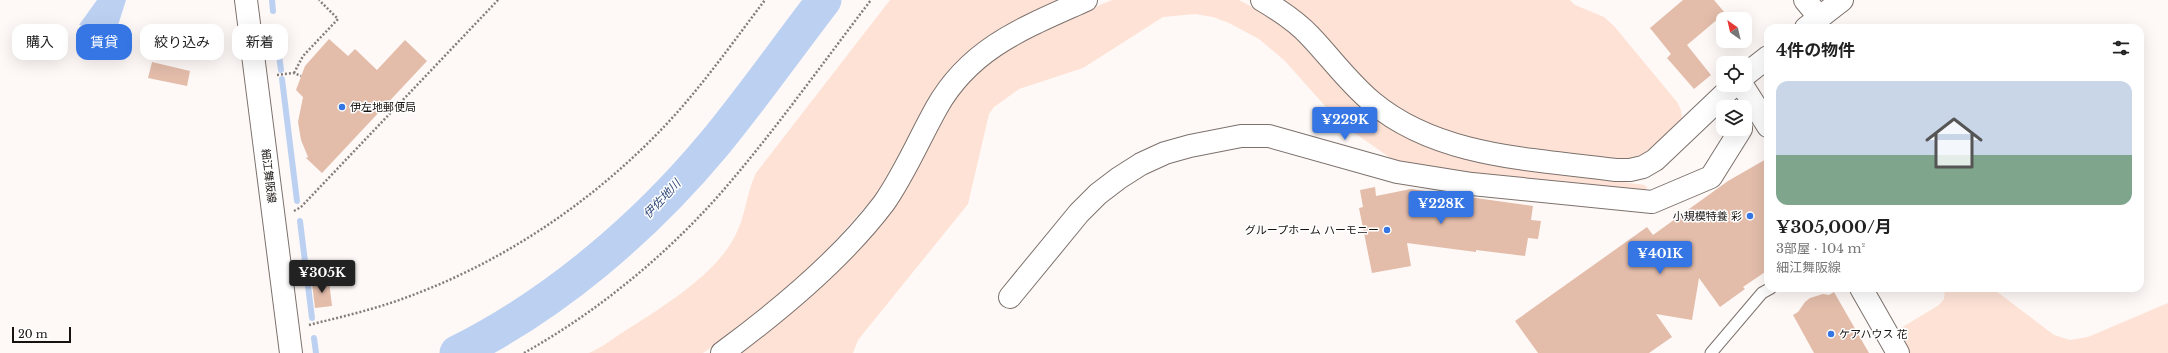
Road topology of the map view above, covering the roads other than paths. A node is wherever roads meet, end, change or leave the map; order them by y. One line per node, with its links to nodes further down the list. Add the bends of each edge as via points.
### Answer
1 (246, 0): 16 (street, 細江舞阪線)
2 (1086, 0): 17 (street, via 1010,34 988,48 969,65 937,106 892,190 865,225 791,300)
3 (1262, 0): 9 (street, via 1279,10 1309,35 1359,91 1389,115 1430,136 1480,151 1616,170 1643,167 1666,151)
4 (1805, 0): 6 (street)
5 (1842, 0): 6 (street)
6 (1813, 23)
7 (1764, 60): 8 (street)
8 (1752, 70)
9 (1727, 92)
10 (1752, 114): 11 (street)
11 (1764, 123)
12 (1736, 136): 15 (street, via 1710,177 1652,202 1472,184 1397,172 1270,136 1241,136 1190,146 1165,153 1141,164 1098,194 1079,213)
13 (1764, 292): 18 (lane)
14 (1863, 292): 19 (street)
15 (1010, 297)
16 (289, 341)
17 (722, 353)
18 (1711, 353)
19 (1898, 353)

